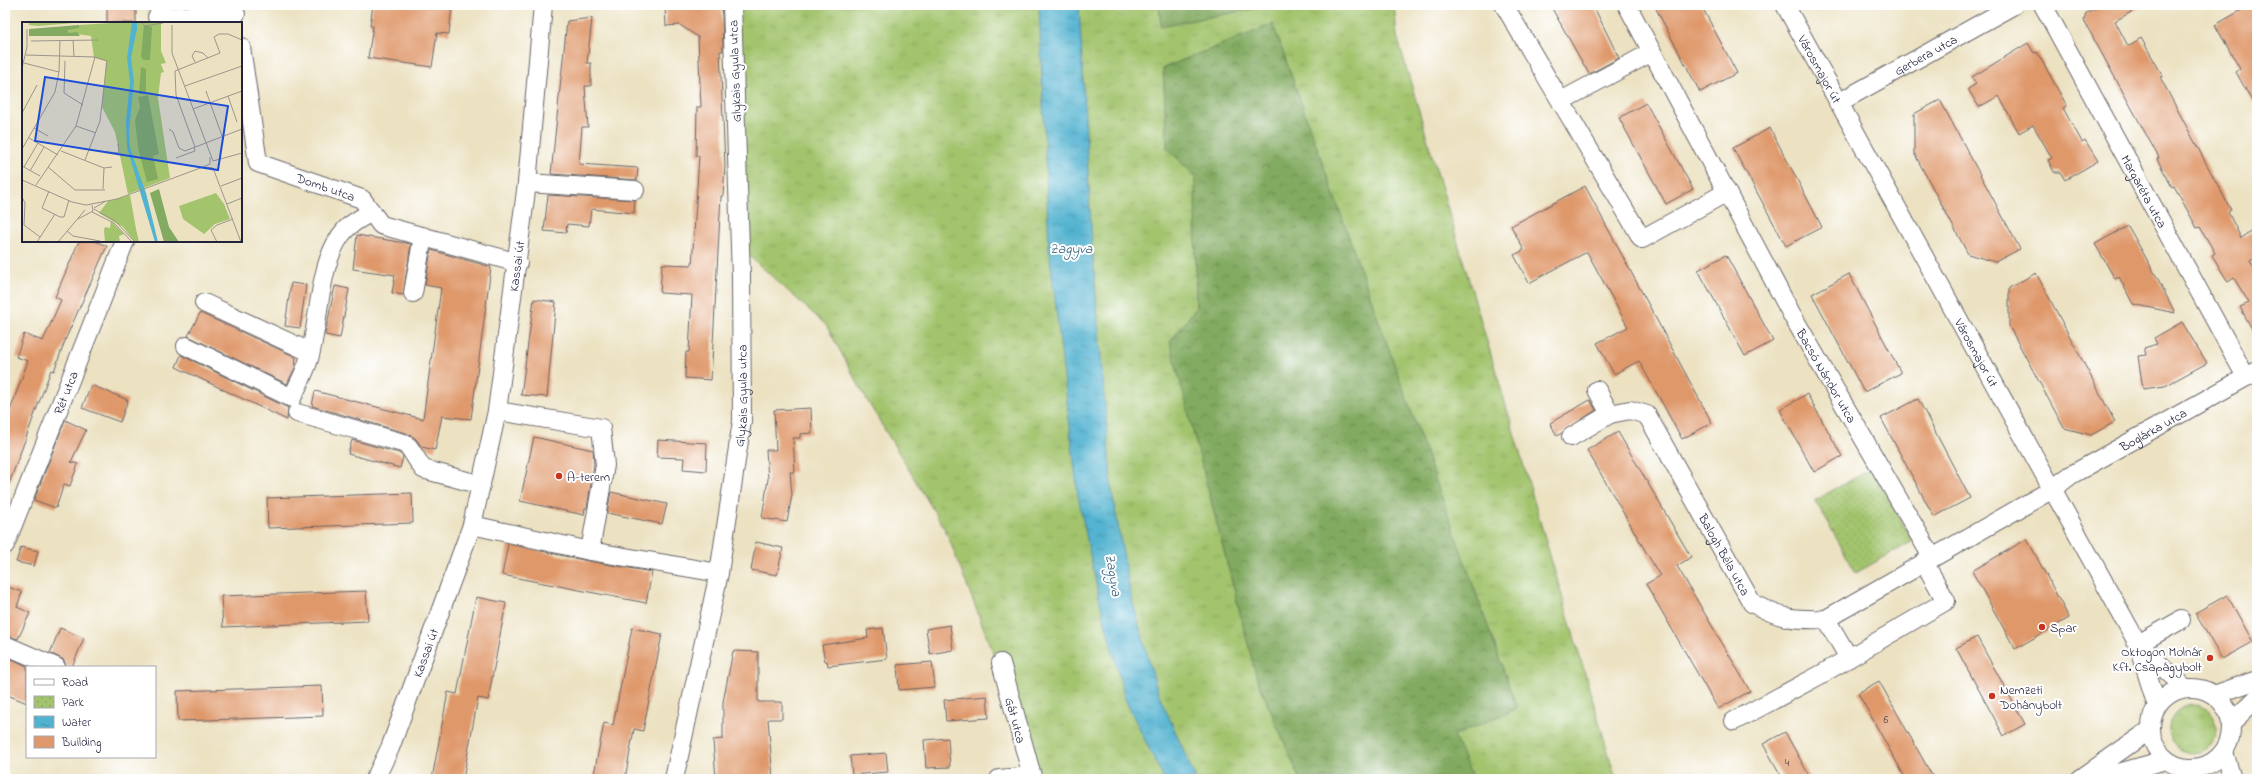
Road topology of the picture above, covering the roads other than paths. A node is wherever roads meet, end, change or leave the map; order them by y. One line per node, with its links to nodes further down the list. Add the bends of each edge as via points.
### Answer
1 (543, 5): 14 (street, Kassai út)
2 (732, 5): 37 (street, Glykais Gyula utca, via 741,277 742,421)
3 (1504, 5): 12 (street)
4 (1627, 5): 10 (street, Bacsó Nándor utca)
5 (1785, 5): 13 (street, Városmajor út)
6 (2014, 5): 13 (street, Gerbera utca)
7 (2043, 5): 25 (street, Margaréta utca)
8 (236, 14): 9 (street)
9 (157, 15)
10 (1652, 52): 12 (street); 16 (street, Bacsó Nándor utca)
11 (242, 55): 17 (street, Domb utca, via 258,164 362,199)
12 (1561, 102): 16 (street, via 1642,239)
13 (1838, 104): 32 (street, Városmajor út)
14 (528, 183): 15 (street); 20 (street, Kassai út)
15 (635, 190)
16 (1727, 192): 36 (street, Bacsó Nándor utca, via 1792,315)
17 (372, 212): 18 (street, Domb utca, via 381,225); 24 (street, via 345,230 335,247 328,265)
18 (423, 236): 20 (street, Domb utca); 21 (street)
19 (125, 242): 34 (street, Rét utca)
20 (518, 263): 27 (street, Kassai út)
21 (413, 293)
22 (204, 303): 24 (street)
23 (186, 346): 24 (street, via 292,398 303,376)
24 (310, 352)
25 (2251, 374): 32 (street, Boglárka utca, via 2071,475)
26 (1597, 390): 29 (street)
27 (497, 411): 31 (street, Kassai út); 35 (street, via 601,428 605,465)
28 (297, 413): 31 (street, via 403,442 423,469)
29 (1610, 414): 30 (street, Balogh Béla utca); 38 (street, Balogh Béla utca, via 1630,410 1647,416 1752,603 1774,615 1798,620)
30 (1571, 437)
31 (481, 485): 33 (street, Kassai út)
32 (2051, 490): 36 (street, Balogh Béla utca); 40 (street, Városmajor út)
33 (472, 525): 35 (street); 57 (street, Kassai út, via 390,748)
34 (5, 545)
35 (590, 551): 37 (street)
36 (1928, 559): 38 (street, Balogh Béla utca); 42 (street, Bacsó Nándor utca, via 1946,601)
37 (719, 573): 58 (street, Glykais Gyula utca)
38 (1826, 619): 42 (street)
39 (2181, 620): 40 (street)
40 (2138, 644): 46 (street, Városmajor út); 49 (street)
41 (5, 645): 44 (street)
42 (1849, 658): 50 (street)
43 (1001, 663): 56 (street, Gát utca)
44 (54, 666)
45 (2257, 680): 47 (street)
46 (2185, 688): 47 (street, via 2195,688); 49 (street, via 2169,694)
47 (2214, 695): 51 (street, via 2222,702)
48 (2257, 698): 51 (street)
49 (2157, 706): 52 (street)
50 (1734, 721)
51 (2231, 723): 53 (street, via 2230,738)
52 (2150, 730): 54 (street, via 2154,746); 60 (street)
53 (2224, 752): 55 (street); 62 (street)
54 (2165, 760): 55 (street); 61 (street)
55 (2200, 774)
56 (1033, 778): 59 (street, Gát utca)
57 (375, 779)
58 (674, 779)
59 (999, 779)
60 (2080, 779)
61 (2097, 779)
62 (2232, 779)

